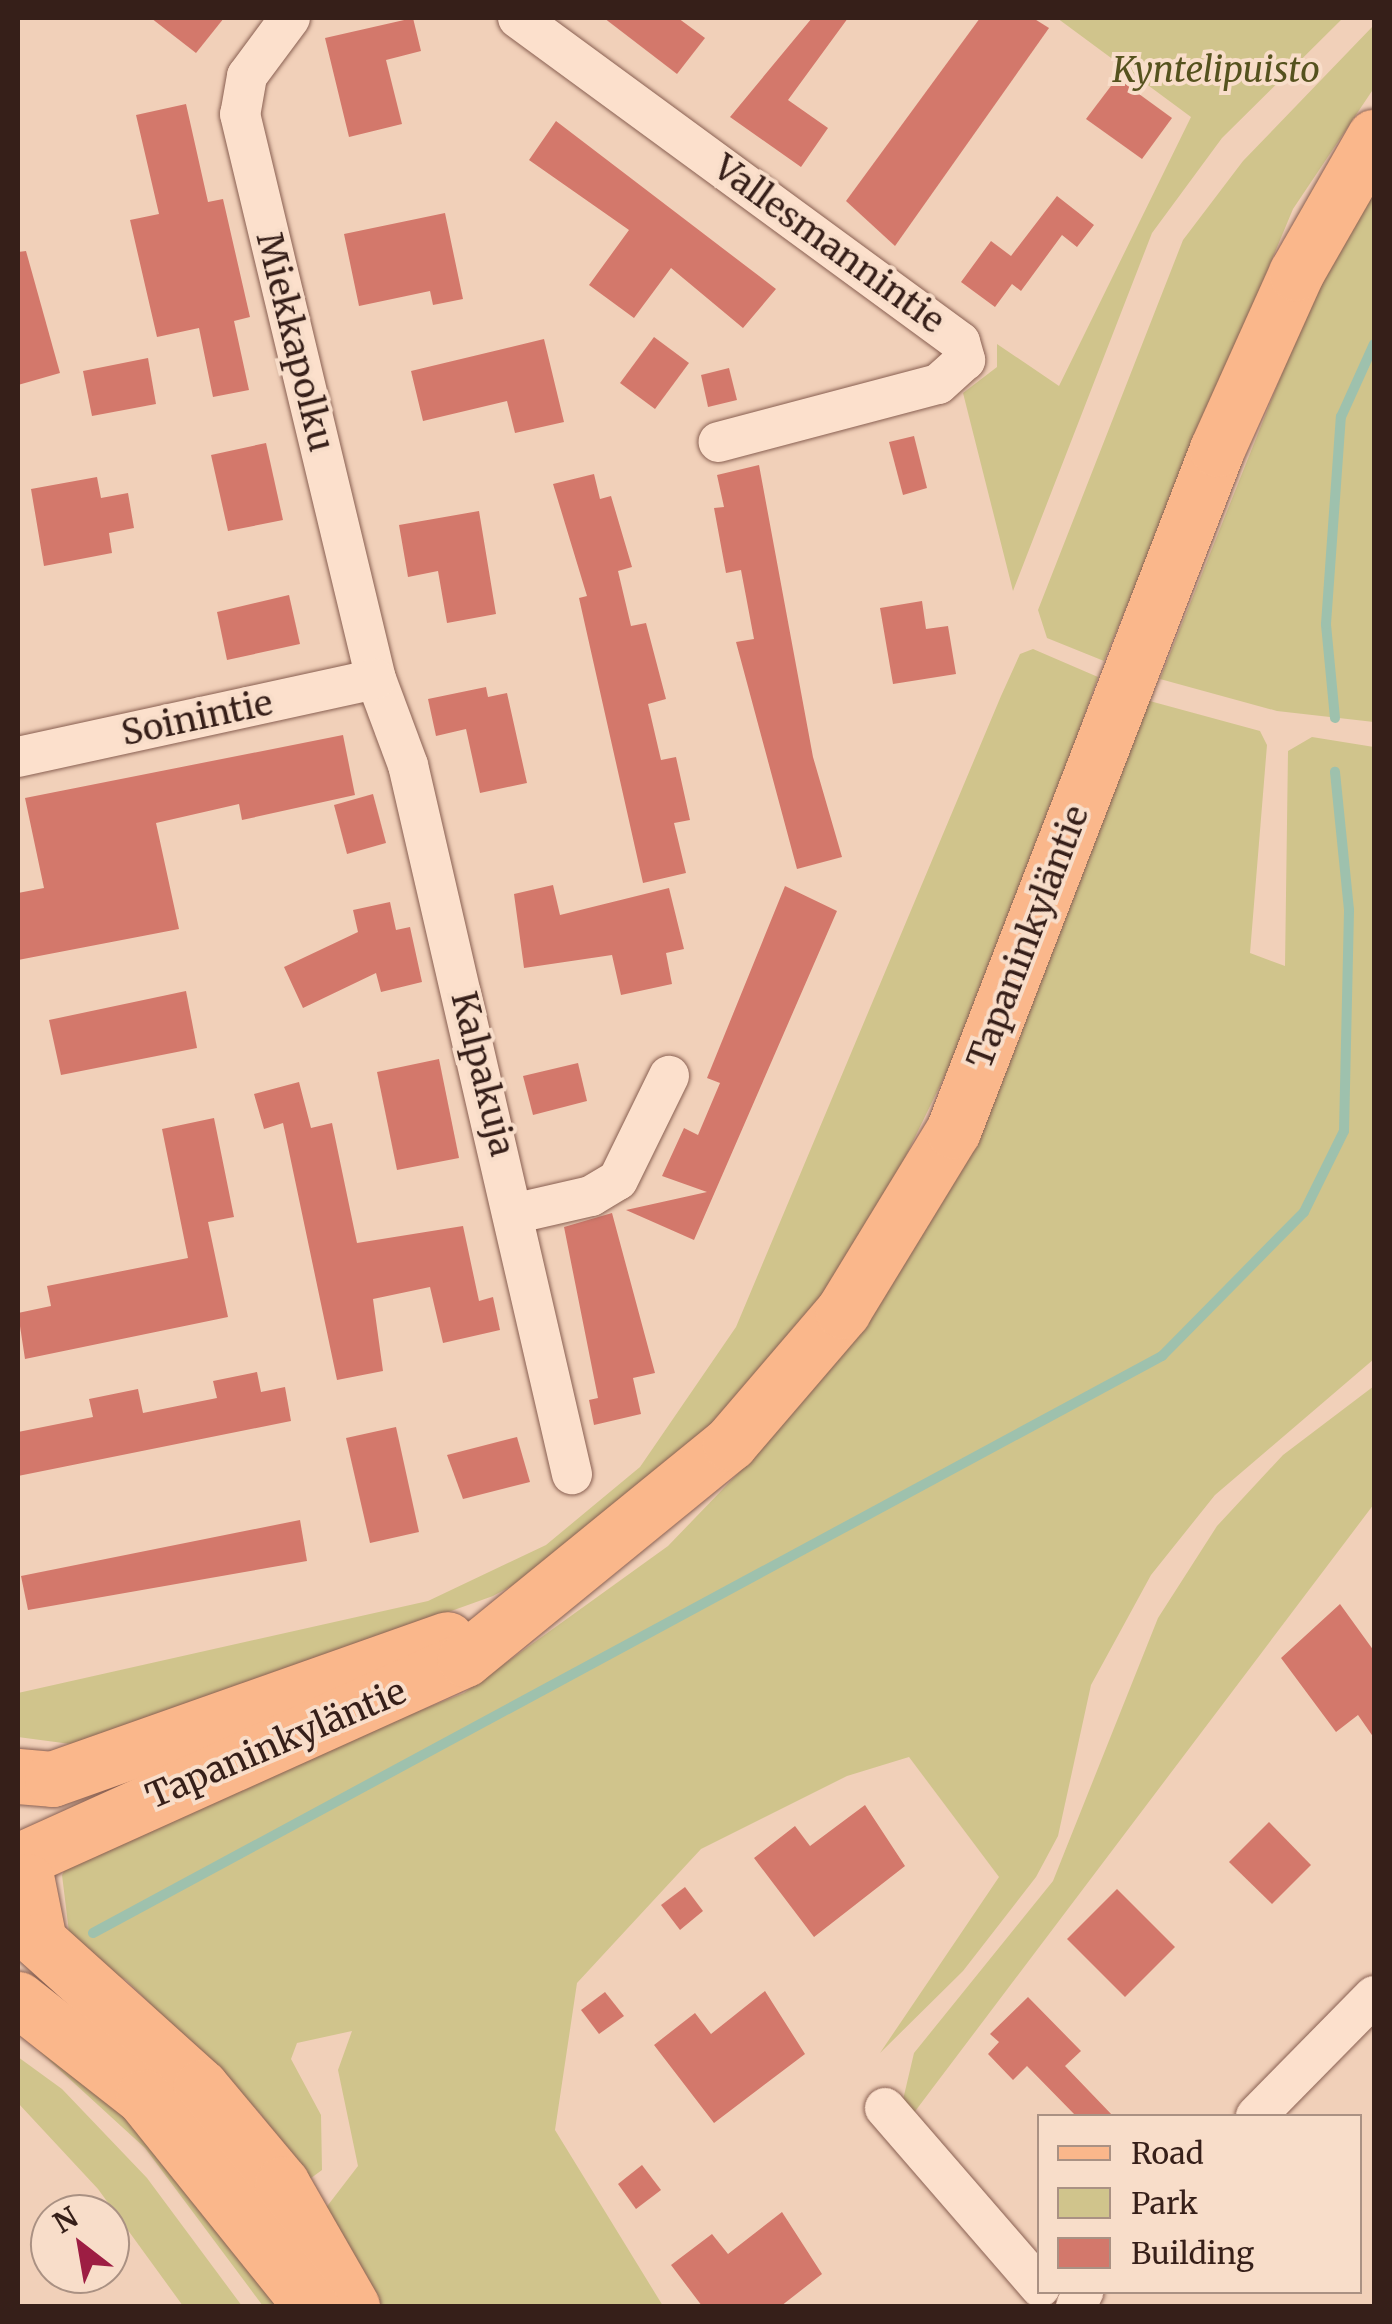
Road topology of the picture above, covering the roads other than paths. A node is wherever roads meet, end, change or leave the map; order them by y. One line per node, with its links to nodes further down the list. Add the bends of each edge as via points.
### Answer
1 (290, 18): 5 (street, Miekkapolku, via 247,76 240,114)
2 (518, 18): 4 (street, Vallesmannintie, via 960,342 965,360 938,384)
3 (1374, 137): 10 (main road, Tapaninkyläntie, via 1296,273 1217,449 953,1131 843,1311 730,1442 600,1556)
4 (719, 442)
5 (376, 678): 6 (street, Soinintie); 8 (street, Kalpakuja, via 408,766)
6 (18, 757)
7 (669, 1076): 8 (street, via 618,1180 591,1196)
8 (517, 1213): 9 (street, Kalpakuja)
9 (572, 1474)
10 (511, 1617): 11 (main road, Tapaninkyläntie, via 52,1780); 13 (main road, Tapaninkyläntie, via 405,1692 96,1818)
11 (18, 1776)
12 (18, 1796): 13 (main road)
13 (25, 1877): 20 (main road, via 39,1941 201,2088 282,2184)
14 (1374, 1996): 17 (street)
15 (18, 1999): 19 (main road, via 143,2097)
16 (885, 2108): 18 (street, via 934,2153)
17 (1258, 2114)
18 (1037, 2283)
19 (311, 2306)
20 (352, 2306)

